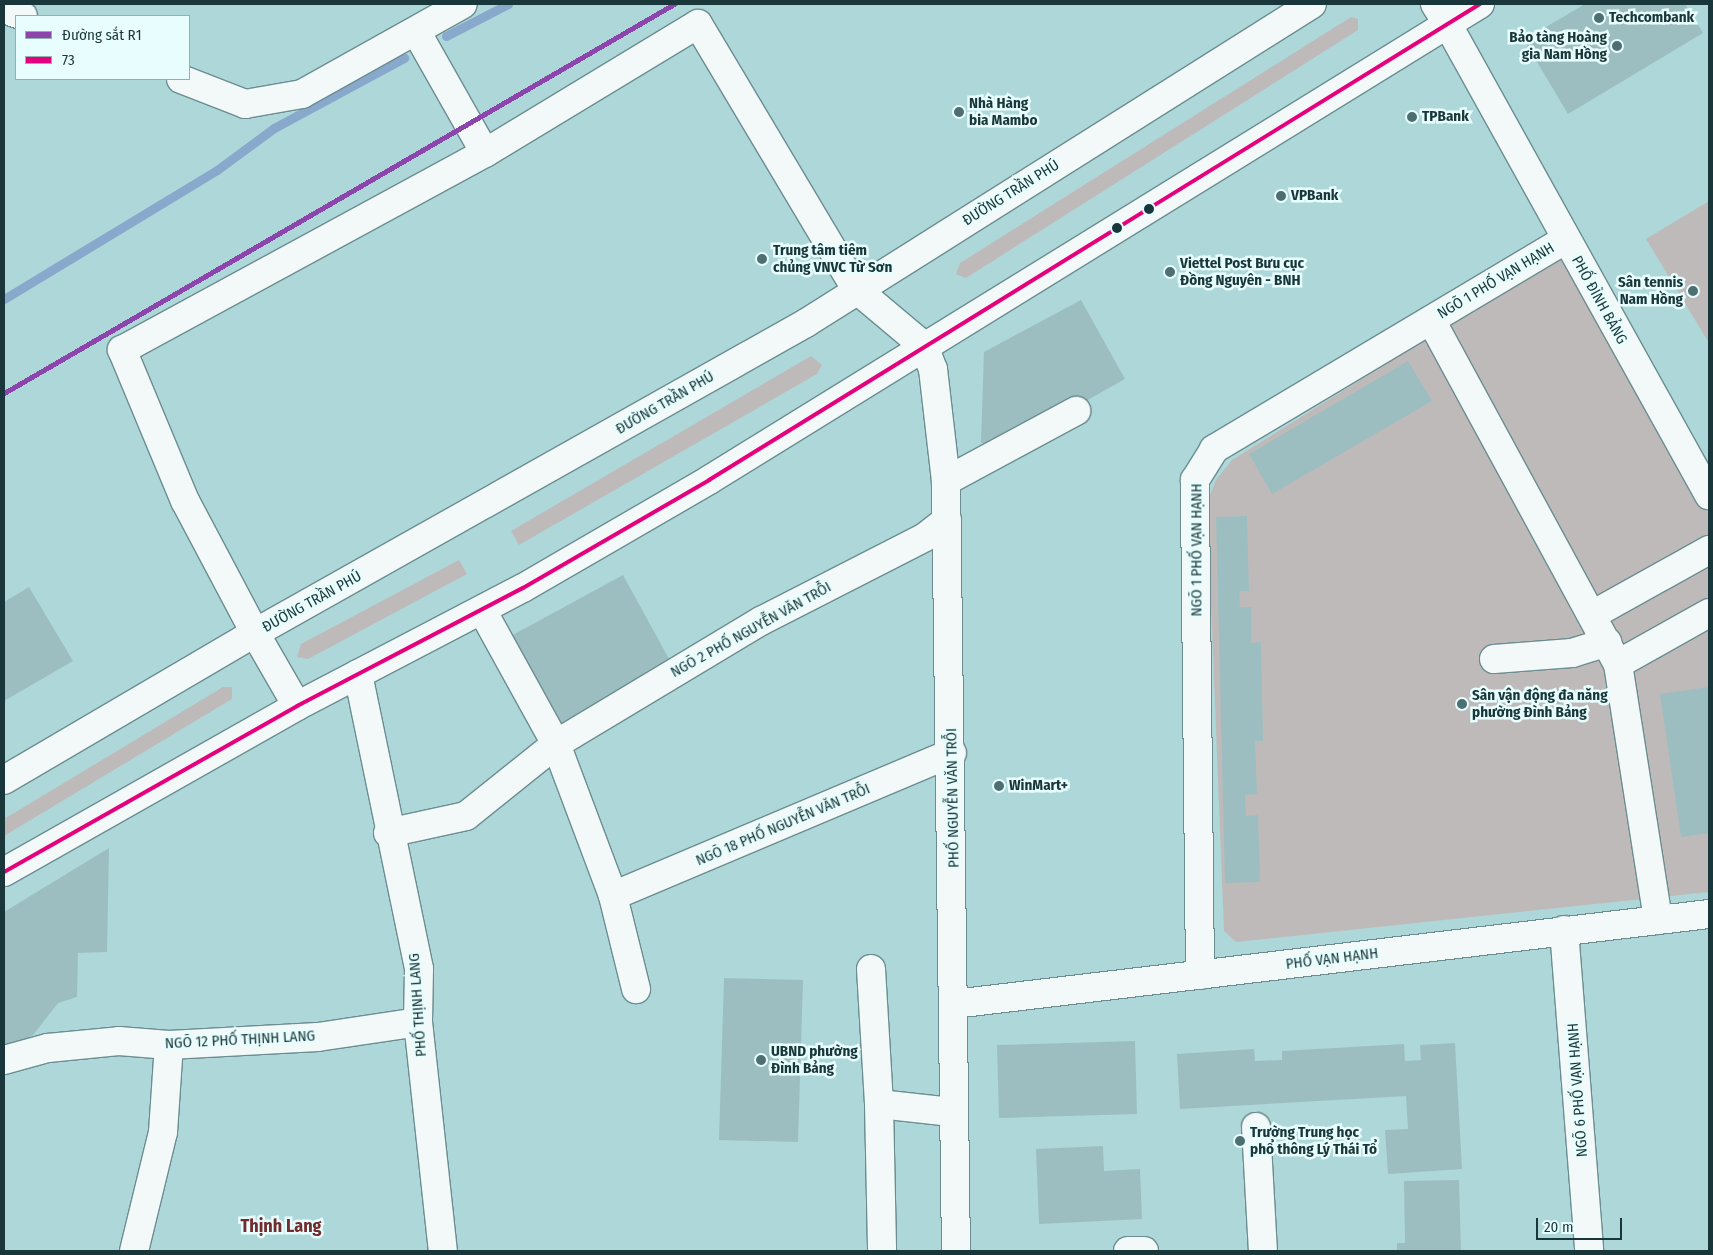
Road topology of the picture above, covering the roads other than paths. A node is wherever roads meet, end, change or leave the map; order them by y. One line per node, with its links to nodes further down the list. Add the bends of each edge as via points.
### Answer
1 (464, 4): 7 (street)
2 (1312, 4): 11 (street, ĐƯỜNG TRẦN PHÚ)
3 (1480, 4): 5 (street)
4 (4, 9): 6 (street)
5 (1442, 14): 10 (street, PHỐ ĐÌNH BẢNG); 13 (street)
6 (20, 15)
7 (416, 31): 8 (street, via 302,94 245,104); 9 (street)
8 (185, 80)
9 (485, 153): 11 (street, via 698,24); 22 (street, via 122,350 185,500)
10 (1565, 240): 12 (street, NGÕ 1 PHỐ VẠN HẠNH); 16 (street, PHỐ ĐÌNH BẢNG)
11 (856, 289): 13 (street); 22 (street, ĐƯỜNG TRẦN PHÚ, via 789,332)
12 (1431, 320): 21 (street); 37 (street, NGÕ 1 PHỐ VẠN HẠNH, via 1214,449 1195,480)
13 (924, 346): 15 (street, PHỐ NGUYỄN VĂN TRỖI, via 933,369); 19 (street, via 710,480)
14 (1076, 411): 15 (street)
15 (946, 481): 17 (street, PHỐ NGUYỄN VĂN TRỖI)
16 (1709, 495)
17 (947, 520): 27 (street, NGÕ 2 PHỐ NGUYỄN VĂN TRỖI, via 924,537 761,621); 28 (street, PHỐ NGUYỄN VĂN TRỖI)
18 (1709, 550): 21 (street)
19 (482, 610): 25 (street); 27 (street)
20 (1709, 613): 23 (street)
21 (1594, 614): 23 (street)
22 (255, 633): 26 (street); 29 (street, ĐƯỜNG TRẦN PHÚ)
23 (1612, 653): 24 (street); 34 (street)
24 (1494, 659)
25 (358, 674): 26 (street); 30 (street, PHỐ THỊNH LANG)
26 (297, 706): 31 (street)
27 (556, 744): 30 (street, NGÕ 2 PHỐ NGUYỄN VĂN TRỖI, via 466,816); 32 (street)
28 (952, 753): 32 (street, NGÕ 18 PHỐ NGUYỄN VĂN TRỖI); 39 (street, PHỐ NGUYỄN VĂN TRỖI)
29 (4, 780)
30 (388, 832): 40 (street, PHỐ THỊNH LANG, via 419,968)
31 (4, 872)
32 (613, 896): 38 (street)
33 (1709, 914): 34 (street, PHỐ VẠN HẠNH)
34 (1658, 920): 35 (street, PHỐ VẠN HẠNH)
35 (1564, 930): 37 (street, PHỐ VẠN HẠNH); 53 (street, NGÕ 6 PHỐ VẠN HẠNH)
36 (871, 968): 43 (street)
37 (1200, 975): 39 (street, PHỐ VẠN HẠNH)
38 (636, 989)
39 (954, 1004): 44 (street, PHỐ NGUYỄN VĂN TRỖI)
40 (418, 1022): 41 (street, NGÕ 12 PHỐ THỊNH LANG, via 318,1037); 47 (street, PHỐ THỊNH LANG)
41 (169, 1045): 42 (street, NGÕ 12 PHỐ THỊNH LANG, via 119,1041 48,1048); 46 (street, via 162,1132)
42 (4, 1060)
43 (878, 1104): 44 (street); 48 (street)
44 (952, 1112): 49 (street, PHỐ NGUYỄN VĂN TRỖI)
45 (1256, 1127): 52 (street)
46 (134, 1251)
47 (443, 1251)
48 (882, 1251)
49 (956, 1251)
50 (1128, 1251): 51 (street)
51 (1144, 1251)
52 (1263, 1251)
53 (1589, 1251)

